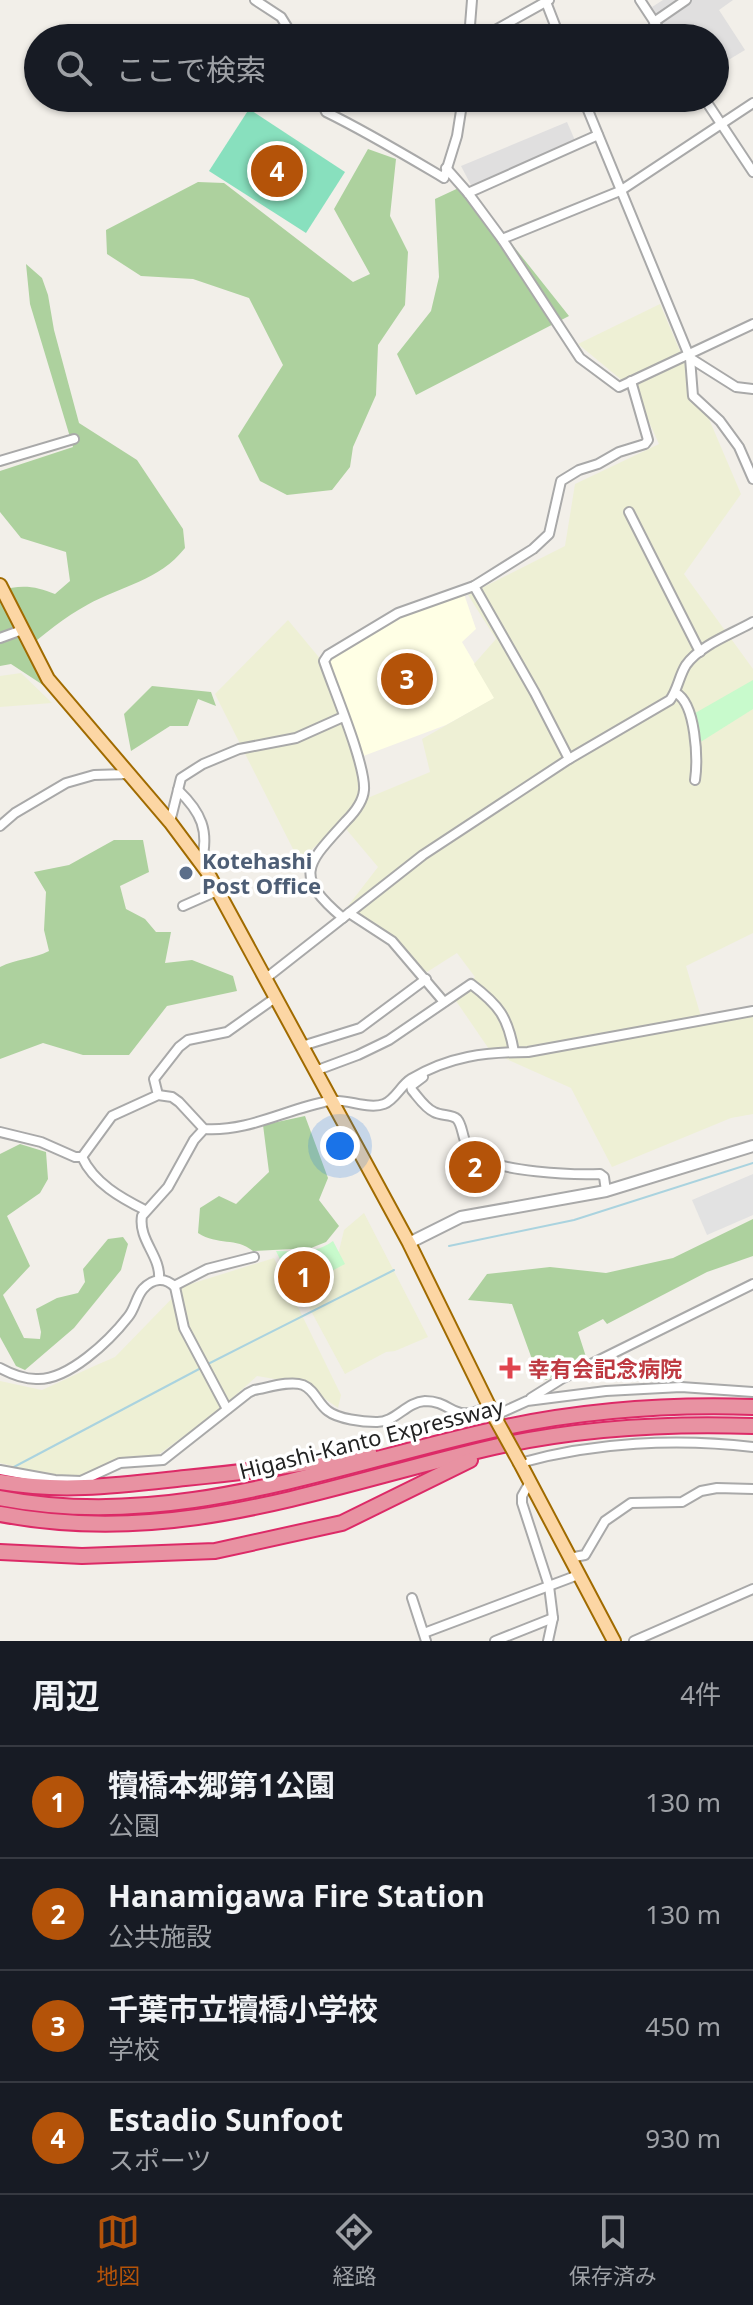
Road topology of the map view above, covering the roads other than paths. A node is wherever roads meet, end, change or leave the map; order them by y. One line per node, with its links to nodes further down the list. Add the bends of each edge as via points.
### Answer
1 (255, 0): 7 (street)
2 (472, 0): 8 (street)
3 (640, 0): 6 (street)
4 (686, 0): 6 (street)
5 (548, 1): 9 (street); 10 (street)
6 (654, 22)
7 (285, 24)
8 (470, 24)
9 (506, 24)
10 (555, 24)
11 (753, 103): 16 (street)
12 (326, 112): 18 (street, via 444,178)
13 (461, 112): 18 (street)
14 (589, 112): 17 (street)
15 (713, 112): 16 (street)
16 (721, 124): 19 (street); 20 (street)
17 (598, 135): 20 (street); 21 (street)
18 (446, 168): 21 (street)
19 (753, 172)
20 (620, 191): 22 (street); 24 (street)
21 (468, 193): 22 (street)
22 (502, 239): 25 (street, via 580,358 619,387)
23 (753, 324): 24 (street)
24 (689, 356): 25 (street); 26 (street, via 736,387); 29 (street, via 693,396 739,447)
25 (631, 381): 32 (street, via 645,444 561,481 543,542)
26 (753, 389)
27 (74, 439): 28 (street)
28 (0, 461)
29 (753, 479)
30 (629, 512): 36 (street)
31 (0, 585): 34 (main road)
32 (474, 586): 38 (street, via 398,613 324,661); 39 (street)
33 (753, 622): 36 (street)
34 (22, 630): 35 (street); 40 (main road, via 48,679)
35 (0, 638)
36 (700, 652): 37 (street, via 683,670)
37 (676, 693): 39 (street); 41 (street, via 698,745)
38 (343, 717): 42 (street, via 296,738 239,749 203,764 181,778); 48 (street, via 365,788 362,800 316,854 309,871 316,892)
39 (569, 759): 48 (street, via 423,855)
40 (128, 774): 43 (main road); 44 (street, via 66,783)
41 (695, 780)
42 (178, 790): 43 (street); 45 (street, via 201,819 206,845)
43 (170, 822): 45 (main road)
44 (0, 826)
45 (201, 863): 46 (main road)
46 (217, 891): 47 (street); 49 (main road)
47 (183, 906)
48 (346, 916): 49 (street); 50 (street, via 392,941)
49 (265, 979): 51 (main road)
50 (426, 979): 52 (street); 54 (street, via 360,1028)
51 (275, 998): 54 (main road); 58 (street, via 227,1032 194,1037 179,1047 154,1079)
52 (444, 1002): 55 (street, via 471,984 500,1009); 57 (street, via 389,1040)
53 (753, 1011): 55 (street)
54 (302, 1046): 57 (main road)
55 (514, 1052): 56 (street, via 479,1053)
56 (432, 1070): 59 (street, via 410,1079 386,1103); 64 (street, via 412,1090 434,1113 460,1122 463,1140 477,1157 562,1175 600,1174)
57 (315, 1071): 59 (main road)
58 (158, 1095): 60 (street, via 179,1102); 63 (street, via 112,1116)
59 (331, 1100): 60 (street, via 252,1125); 66 (main road)
60 (204, 1129): 65 (street, via 168,1187)
61 (0, 1132): 63 (street)
62 (753, 1146): 64 (street)
63 (82, 1157): 65 (street, via 114,1193)
64 (606, 1191): 66 (street, via 461,1217)
65 (145, 1210): 68 (street, via 142,1229 159,1264)
66 (409, 1243): 76 (main road)
67 (254, 1257): 70 (street, via 207,1269)
68 (159, 1279): 70 (street); 71 (street, via 144,1288 110,1338 65,1371 36,1379)
69 (753, 1284): 73 (street)
70 (174, 1286): 75 (street, via 184,1328)
71 (0, 1368)
72 (753, 1392): 73 (street, via 642,1389)
73 (527, 1401): 76 (street)
74 (753, 1407): 78 (highway, Higashi-Kanto Expressway, via 641,1408)
75 (227, 1409): 76 (street, via 254,1390 297,1384 314,1393 331,1413 376,1422 427,1401 460,1414); 82 (street, via 163,1460 120,1463 87,1481)
76 (492, 1411): 81 (main road, bridge)
77 (753, 1428): 79 (highway, Higashi-Kanto Expressway, via 598,1430)
78 (485, 1431): 83 (highway, via 314,1464 106,1488 35,1488); 86 (highway, Higashi-Kanto Expressway, via 310,1477 178,1504 105,1508)
79 (495, 1447): 87 (highway, Higashi-Kanto Expressway, via 325,1492 180,1521 104,1525); 88 (highway, via 342,1523 215,1551 82,1556)
80 (753, 1447): 81 (street, via 634,1445)
81 (520, 1463): 84 (main road)
82 (0, 1470)
83 (0, 1482)
84 (530, 1482): 89 (main road); 91 (street, via 522,1503)
85 (753, 1489): 89 (street, via 717,1488 682,1502 631,1503 605,1521 585,1555)
86 (0, 1498)
87 (0, 1514)
88 (0, 1552)
89 (569, 1558): 90 (main road)
90 (578, 1575): 91 (street); 98 (main road)
91 (549, 1586): 94 (street); 95 (street)
92 (753, 1589): 99 (street)
93 (412, 1598): 95 (street)
94 (553, 1618): 96 (street); 97 (street)
95 (425, 1637)
96 (495, 1641)
97 (548, 1641)
98 (614, 1641)
99 (634, 1641)

